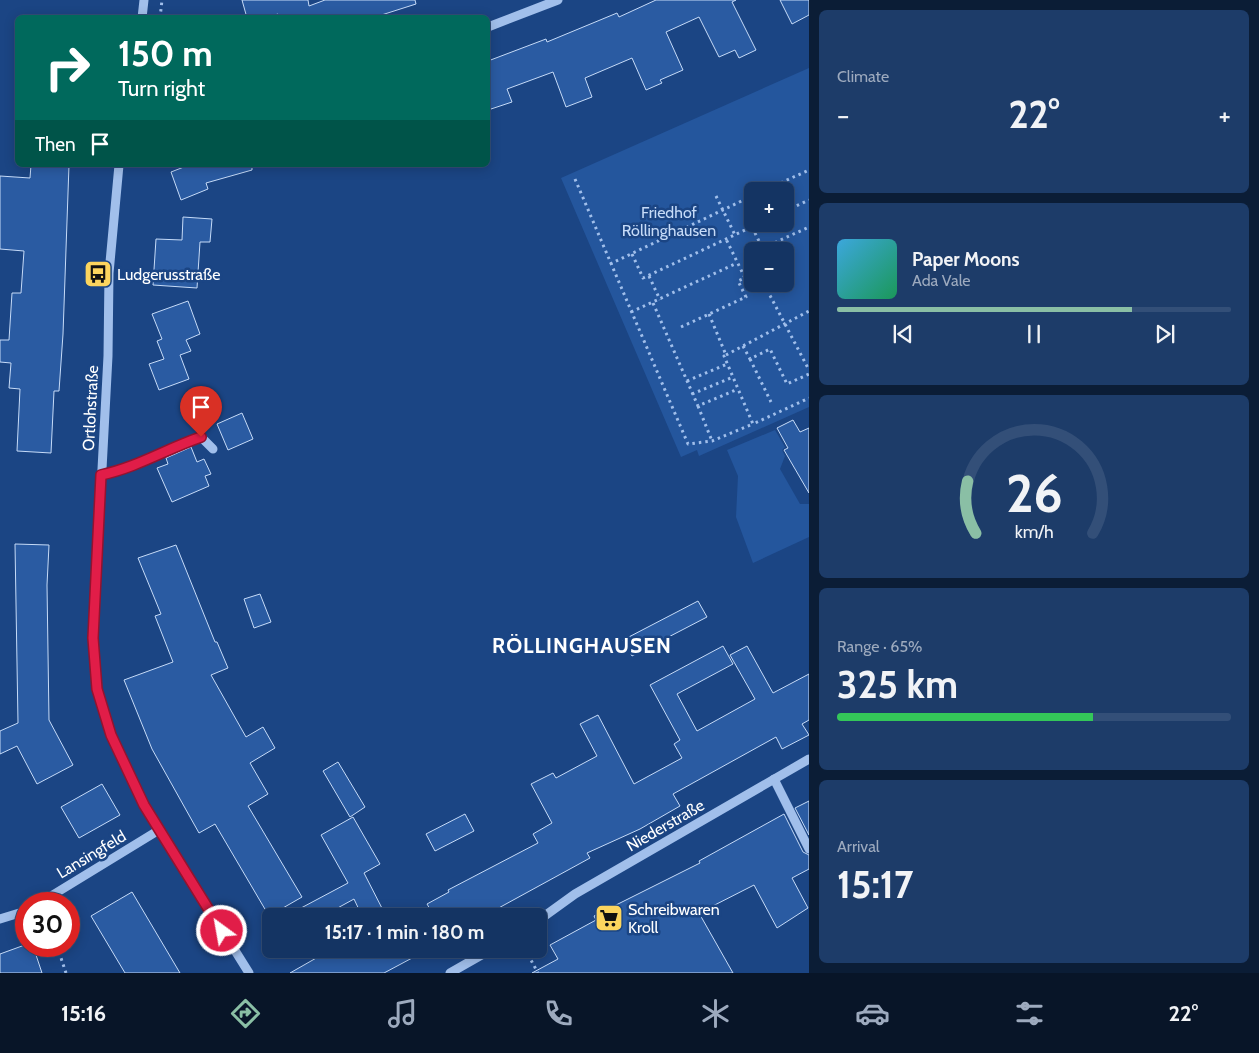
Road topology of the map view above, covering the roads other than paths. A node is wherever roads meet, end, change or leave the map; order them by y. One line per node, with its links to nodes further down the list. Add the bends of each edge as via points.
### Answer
1 (144, 0): 3 (street)
2 (558, 0): 4 (street)
3 (142, 15)
4 (490, 26)
5 (119, 167): 7 (street, Ortlohstraße, via 109,273)
6 (213, 449): 7 (street, via 201,437 126,470)
7 (101, 475): 10 (street, Ortlohstraße, via 93,638 97,689 111,735)
8 (809, 759): 9 (street, Niederstraße)
9 (774, 779): 11 (street); 14 (street, Niederstraße, via 575,894)
10 (159, 830): 12 (street, Lansingfeld); 17 (street, Ortlohstraße)
11 (809, 849)
12 (58, 892)
13 (15, 914): 15 (street)
14 (547, 914)
15 (0, 918)
16 (476, 958): 18 (street)
17 (244, 971)
18 (450, 973)

